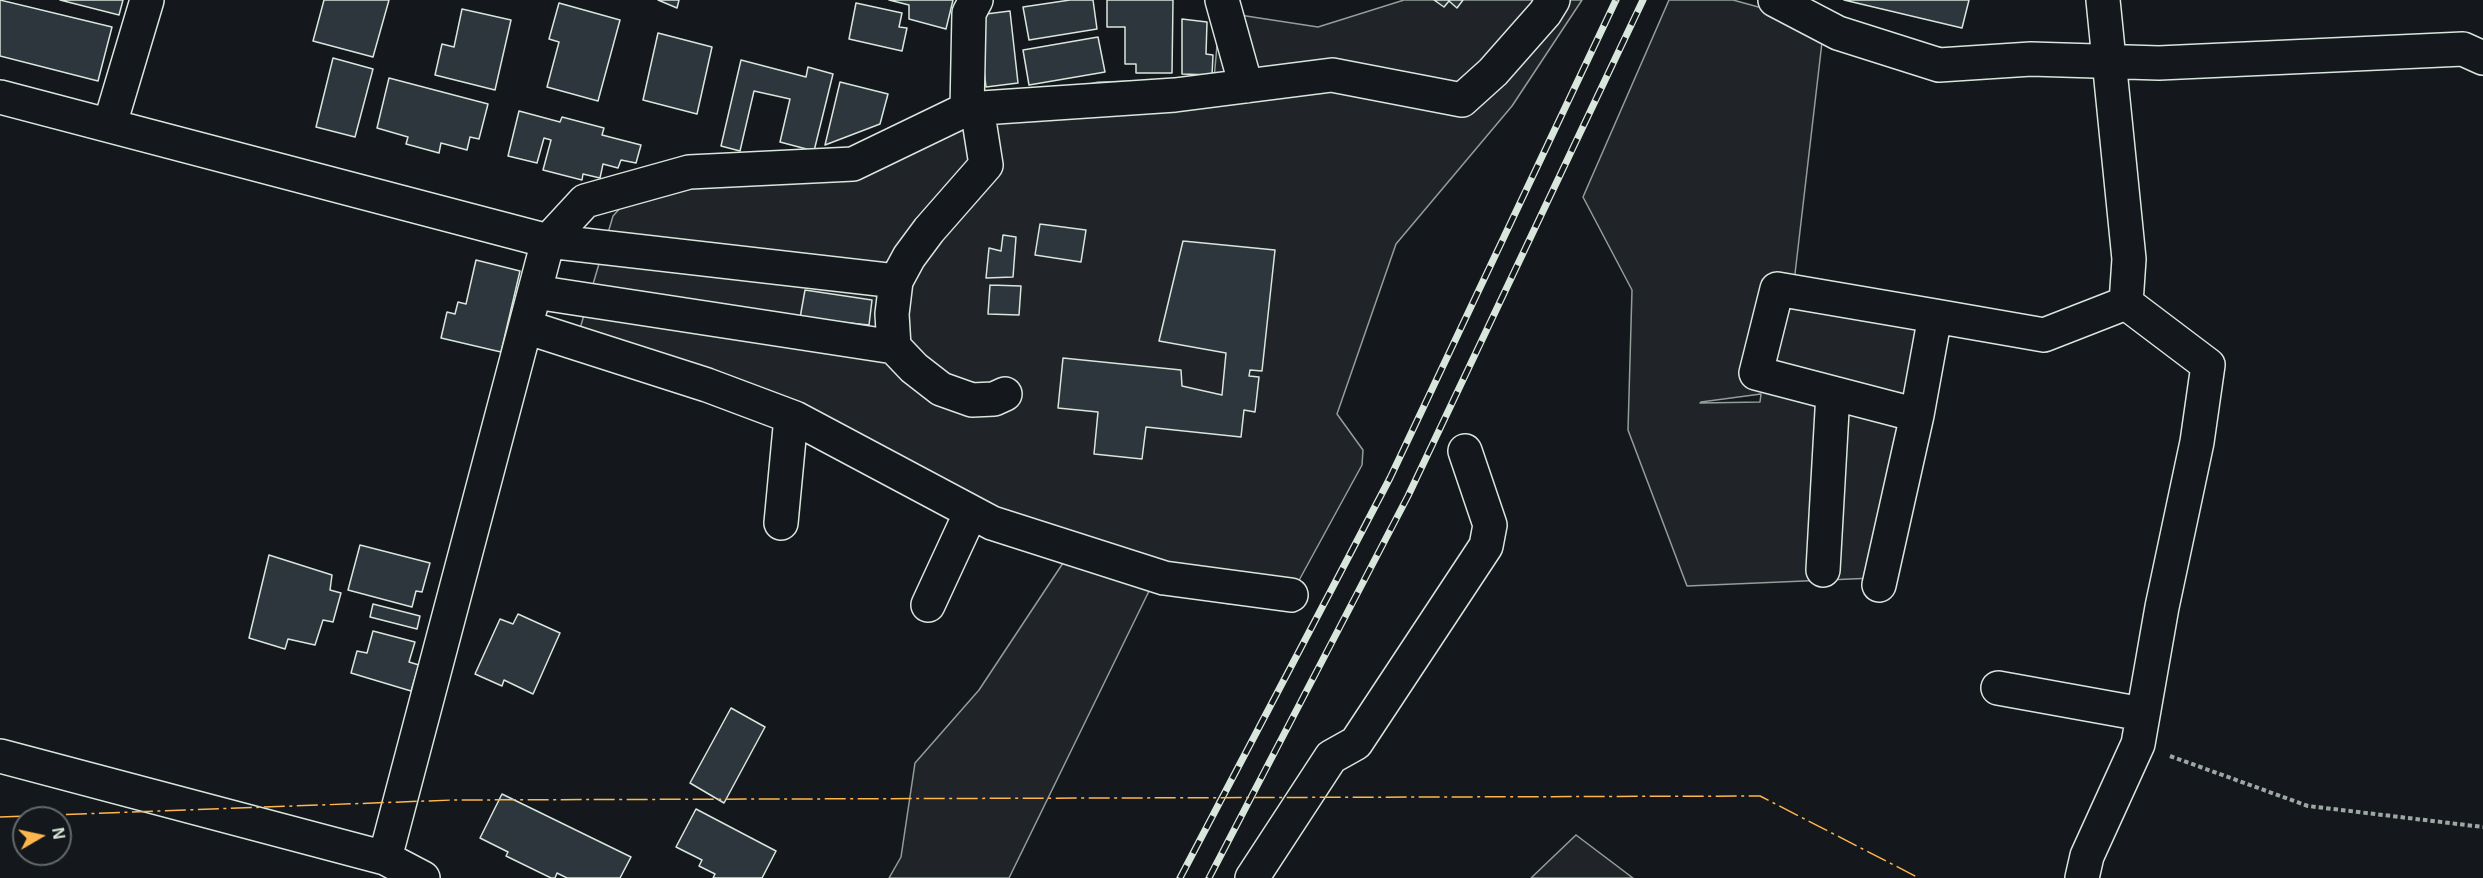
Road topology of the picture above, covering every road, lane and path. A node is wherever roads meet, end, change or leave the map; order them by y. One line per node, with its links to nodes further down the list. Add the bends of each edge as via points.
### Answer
1 (147, 0): 12 (street)
2 (976, 0): 11 (street, via 969,13)
3 (1222, 0): 9 (street)
4 (1553, 0): 9 (street, via 1493,72 1462,100 1332,75)
5 (1775, 0): 8 (street, via 1838,33 1939,65 2031,59)
6 (2103, 0): 8 (street)
7 (2483, 58): 8 (street, via 2463,49 2159,63)
8 (2111, 61): 16 (street, via 2129,259)
9 (1246, 86): 11 (street, via 1175,95)
10 (0, 97): 12 (street)
11 (972, 109): 13 (street, via 853,164 689,172 585,201); 14 (street, via 986,165 909,257)
12 (110, 124): 13 (street)
13 (548, 241): 14 (street); 15 (street)
14 (897, 281): 19 (street, via 892,314)
15 (535, 292): 18 (street); 19 (street)
16 (2126, 303): 17 (street, via 2044,335); 32 (street, via 2208,365 2197,442)
17 (1935, 316): 20 (street, via 1777,289 1756,373); 22 (street)
18 (526, 327): 23 (street); 35 (street)
19 (894, 347): 21 (street, via 941,389 972,400)
20 (1833, 393): 22 (street); 27 (street)
21 (1005, 394)
22 (1917, 415): 28 (street)
23 (791, 417): 25 (street); 26 (street)
24 (1465, 451): 37 (street, via 1490,525 1486,546 1356,742 1331,757)
25 (971, 512): 29 (street, via 992,524 1164,578); 30 (street)
26 (781, 523)
27 (1823, 570)
28 (1879, 585)
29 (1291, 595)
30 (928, 606)
31 (1998, 688): 32 (street)
32 (2140, 729): 34 (path, via 2308,806); 38 (street, via 2087,856)
33 (0, 756): 35 (street)
34 (2483, 827)
35 (385, 858): 36 (street)
36 (423, 878)
37 (1252, 878)
38 (2082, 878)

